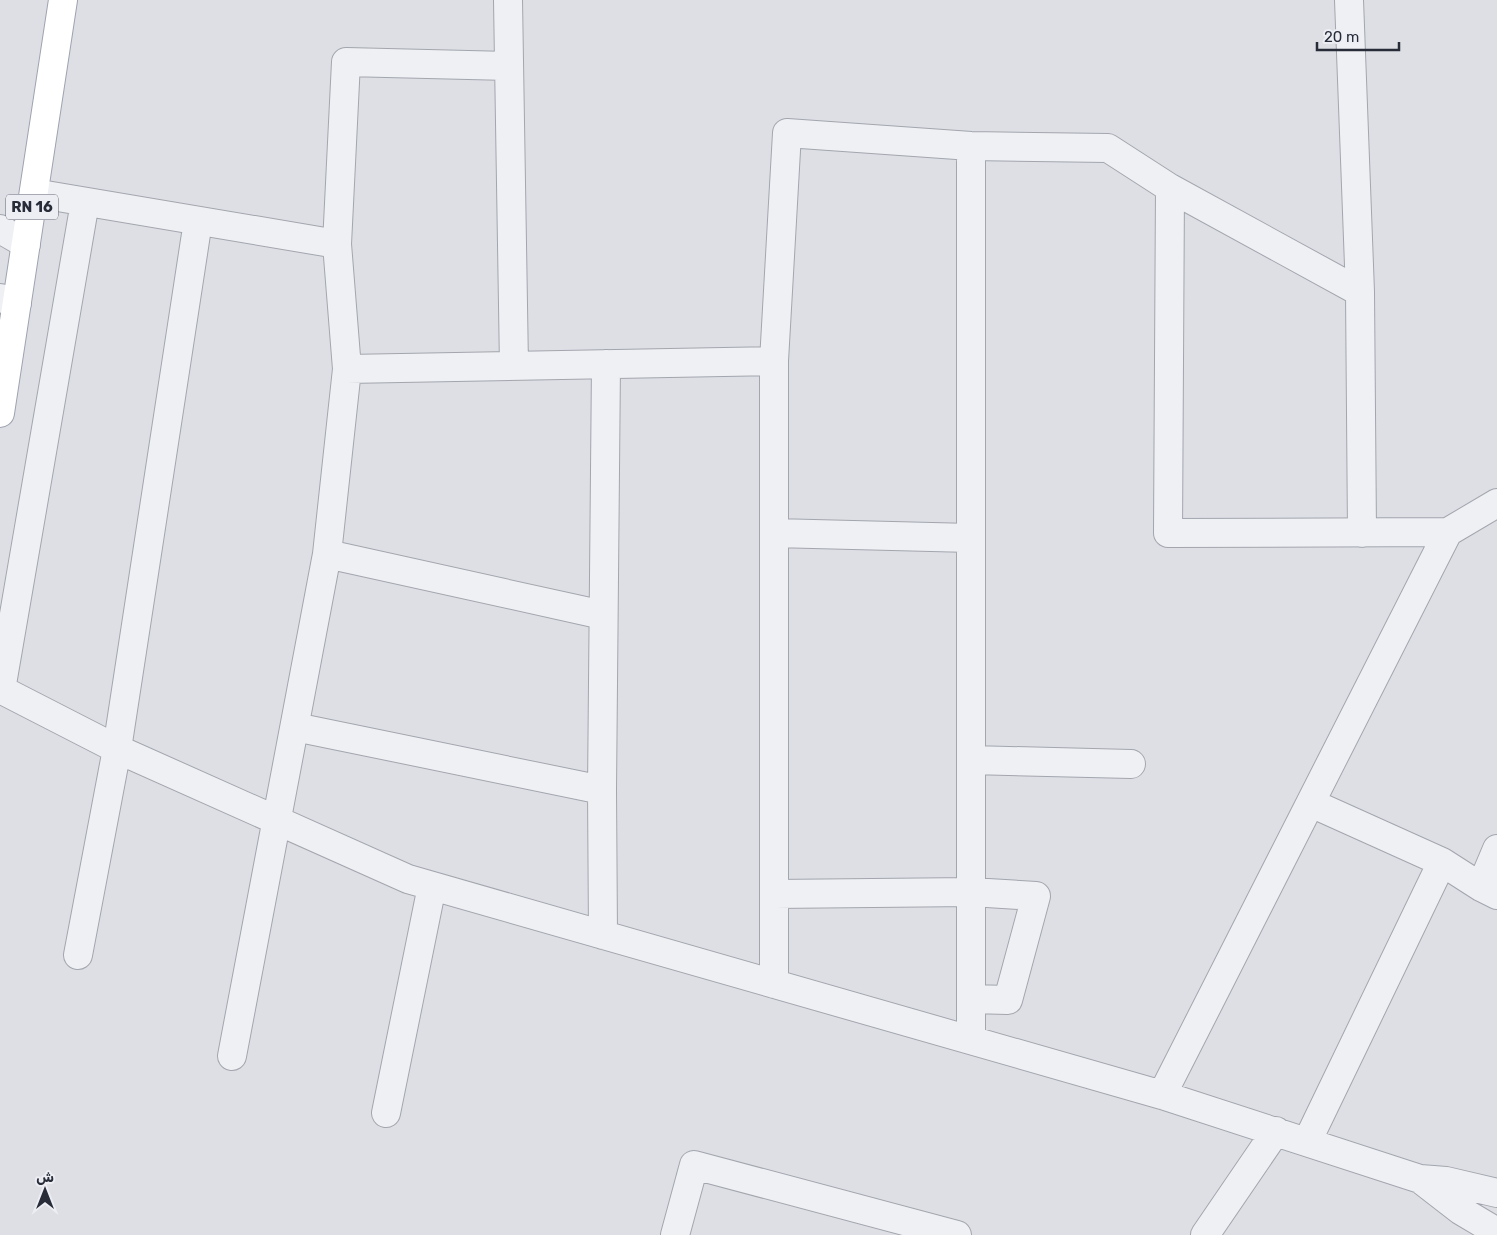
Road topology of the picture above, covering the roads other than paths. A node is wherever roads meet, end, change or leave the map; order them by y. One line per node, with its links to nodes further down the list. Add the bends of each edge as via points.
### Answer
1 (63, 0): 7 (main road, RN 16)
2 (508, 0): 4 (street)
3 (1349, 0): 13 (street)
4 (510, 66): 12 (street, via 346,62); 17 (street)
5 (971, 146): 6 (street, via 1108,148); 15 (street, via 787,133); 24 (street)
6 (1170, 188): 13 (street); 23 (street, via 1168,533)
7 (34, 194): 8 (street); 11 (main road, RN 16)
8 (85, 202): 9 (street); 27 (street)
9 (198, 221): 12 (street); 29 (street)
10 (0, 229): 11 (street)
11 (26, 244): 14 (main road, RN 16)
12 (337, 244): 18 (street)
13 (1360, 292): 23 (street)
14 (8, 301): 19 (main road, RN 16)
15 (774, 360): 16 (street); 22 (street)
16 (606, 364): 17 (street); 26 (street)
17 (514, 366): 18 (street)
18 (348, 369): 25 (street)
19 (0, 413)
20 (1497, 502): 21 (street)
21 (1448, 532): 23 (street); 33 (street)
22 (774, 533): 24 (street); 40 (street)
23 (1362, 533)
24 (971, 538): 30 (street)
25 (327, 554): 26 (street); 28 (street)
26 (603, 615): 32 (street)
27 (1, 690): 29 (street)
28 (295, 727): 32 (street); 34 (street)
29 (117, 749): 34 (street); 42 (street)
30 (971, 760): 31 (street); 39 (street)
31 (1131, 764)
32 (602, 790): 41 (street)
33 (1311, 803): 36 (street); 47 (street)
34 (277, 822): 37 (street, via 408,879); 46 (street)
35 (1497, 849): 38 (street)
36 (1442, 862): 38 (street); 50 (street)
37 (432, 886): 41 (street); 48 (street)
38 (1489, 891)
39 (971, 892): 40 (street); 44 (street); 44 (street, via 1036,896 1008,1000)
40 (774, 894): 43 (street)
41 (603, 935): 43 (street)
42 (78, 955)
43 (774, 984): 45 (street)
44 (971, 999): 45 (street)
45 (971, 1040): 47 (street)
46 (232, 1056)
47 (1162, 1095): 49 (street)
48 (386, 1113)
49 (1276, 1131): 50 (street); 56 (street)
50 (1307, 1142): 51 (street)
51 (1420, 1179): 52 (street, via 1446,1181); 53 (street, via 1460,1210)
52 (1497, 1193)
53 (1497, 1232)
54 (675, 1235): 55 (street, via 694,1165)
55 (957, 1235)
56 (1205, 1235)

